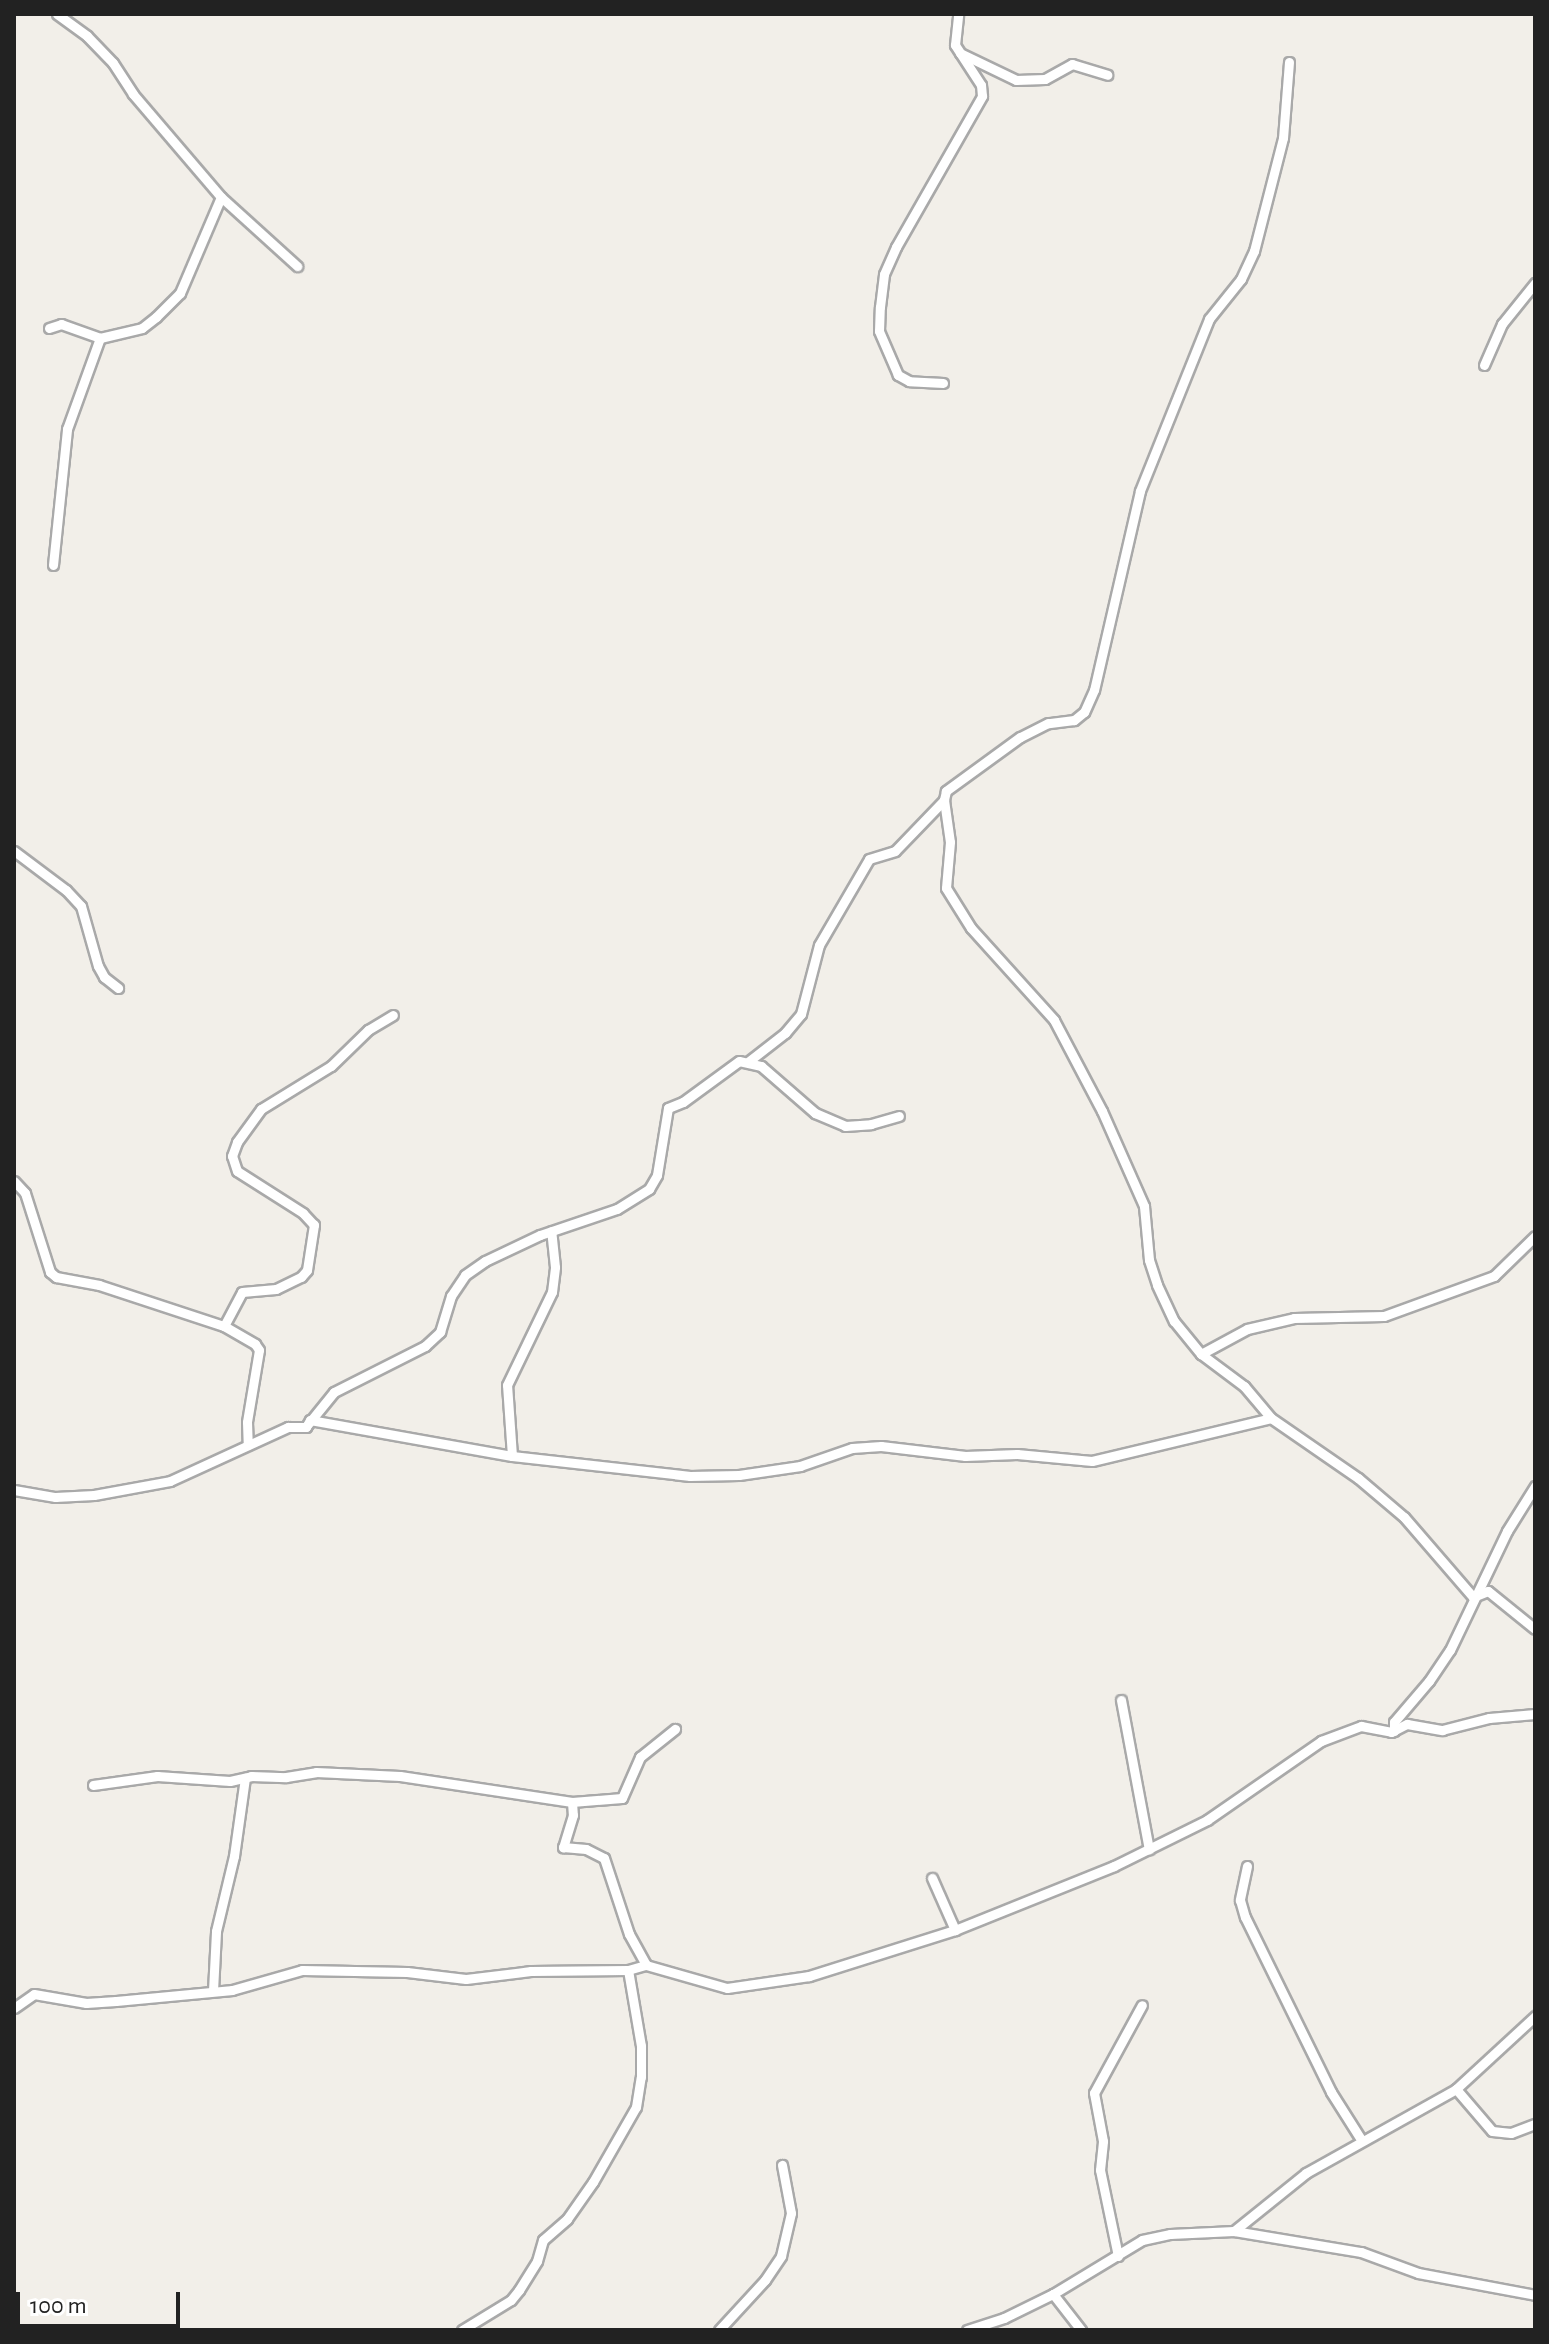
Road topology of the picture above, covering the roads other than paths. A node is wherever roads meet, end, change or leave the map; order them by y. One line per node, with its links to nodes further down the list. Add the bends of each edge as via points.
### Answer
1 (57, 14): 6 (street, via 113,63)
2 (958, 14): 3 (street, via 953,38)
3 (960, 53): 5 (street, via 1016,80 1045,79 1072,64); 12 (street, via 981,85 982,96 896,247 884,274 880,307 879,331 898,375)
4 (1289, 62): 14 (street, via 1283,138 1254,251 1241,279 1209,319 1140,491 1089,701 1074,720 1048,723 1020,737 951,787)
5 (1107, 75)
6 (221, 197): 7 (street); 10 (street, via 180,293 142,328)
7 (297, 266)
8 (1535, 283): 11 (street, via 1502,324)
9 (49, 328): 10 (street, via 61,324)
10 (100, 338): 13 (street, via 67,429)
11 (1484, 365)
12 (943, 383)
13 (53, 565)
14 (944, 800): 18 (street, via 895,851 869,859 819,945 801,1014); 24 (street, via 950,842 945,880 951,900 1054,1020 1144,1206 1149,1260 1161,1296)
15 (14, 851): 16 (street, via 81,906 98,966)
16 (118, 988)
17 (393, 1015): 23 (street, via 368,1030 331,1066 261,1109 237,1142 232,1156 237,1171 314,1225 307,1270 301,1277 266,1291 242,1292)
18 (749, 1061): 19 (street, via 776,1077 815,1113 845,1126); 21 (street, via 739,1061 668,1108 657,1175 649,1189 617,1209)
19 (899, 1116)
20 (14, 1181): 23 (street, via 25,1193 56,1277 99,1285)
21 (551, 1231): 26 (street, via 465,1275 451,1296 440,1332 425,1346 334,1392); 28 (street, via 552,1292 507,1385)
22 (1535, 1236): 24 (street, via 1494,1276 1384,1316 1294,1318 1247,1329)
23 (224, 1326): 27 (street, via 259,1350)
24 (1201, 1354): 25 (street, via 1244,1386)
25 (1271, 1418): 28 (street, via 1092,1461 1017,1454 965,1456 881,1446 852,1448 800,1466 690,1476); 31 (street, via 1404,1517)
26 (306, 1427): 27 (street, via 288,1427); 28 (street, via 310,1420)
27 (248, 1445): 30 (street, via 191,1474 138,1488 55,1497)
28 (512, 1456)
29 (1535, 1486): 31 (street)
30 (14, 1490)
31 (1473, 1597): 32 (street, via 1488,1591); 36 (street, via 1450,1650 1394,1722)
32 (1535, 1629)
33 (1121, 1700): 40 (street)
34 (1535, 1714): 36 (street, via 1442,1730 1407,1724)
35 (675, 1729): 39 (street, via 640,1757 624,1798)
36 (1394, 1731): 40 (street, via 1361,1726 1321,1741 1207,1820)
37 (245, 1778): 38 (street, via 157,1776); 39 (street, via 316,1772 400,1776); 46 (street, via 216,1931)
38 (93, 1785)
39 (572, 1802): 44 (street, via 563,1847 586,1849 604,1858 629,1934)
40 (1149, 1849): 43 (street)
41 (1247, 1866): 52 (street, via 1240,1900 1245,1917 1317,2064)
42 (932, 1878): 43 (street)
43 (955, 1930): 44 (street, via 809,1976 727,1988)
44 (646, 1965): 45 (street)
45 (628, 1970): 46 (street, via 531,1971 466,1979 302,1970); 58 (street, via 641,2046 636,2107 593,2182 567,2219 543,2240 519,2290)
46 (213, 1991): 48 (street, via 86,2003 34,1994)
47 (1142, 2005): 55 (street, via 1094,2093 1103,2141 1100,2170)
48 (14, 2008)
49 (1534, 2019): 50 (street)
50 (1456, 2089): 51 (street, via 1492,2131 1511,2133); 52 (street)
51 (1535, 2124)
52 (1362, 2141): 54 (street, via 1285,2188)
53 (782, 2165): 59 (street, via 791,2213 781,2256)
54 (1234, 2231): 55 (street, via 1142,2240); 57 (street, via 1361,2252 1418,2273)
55 (1118, 2256): 56 (street)
56 (1053, 2294): 60 (street); 61 (street)
57 (1535, 2295)
58 (462, 2330)
59 (719, 2330)
60 (967, 2330)
61 (1081, 2330)

